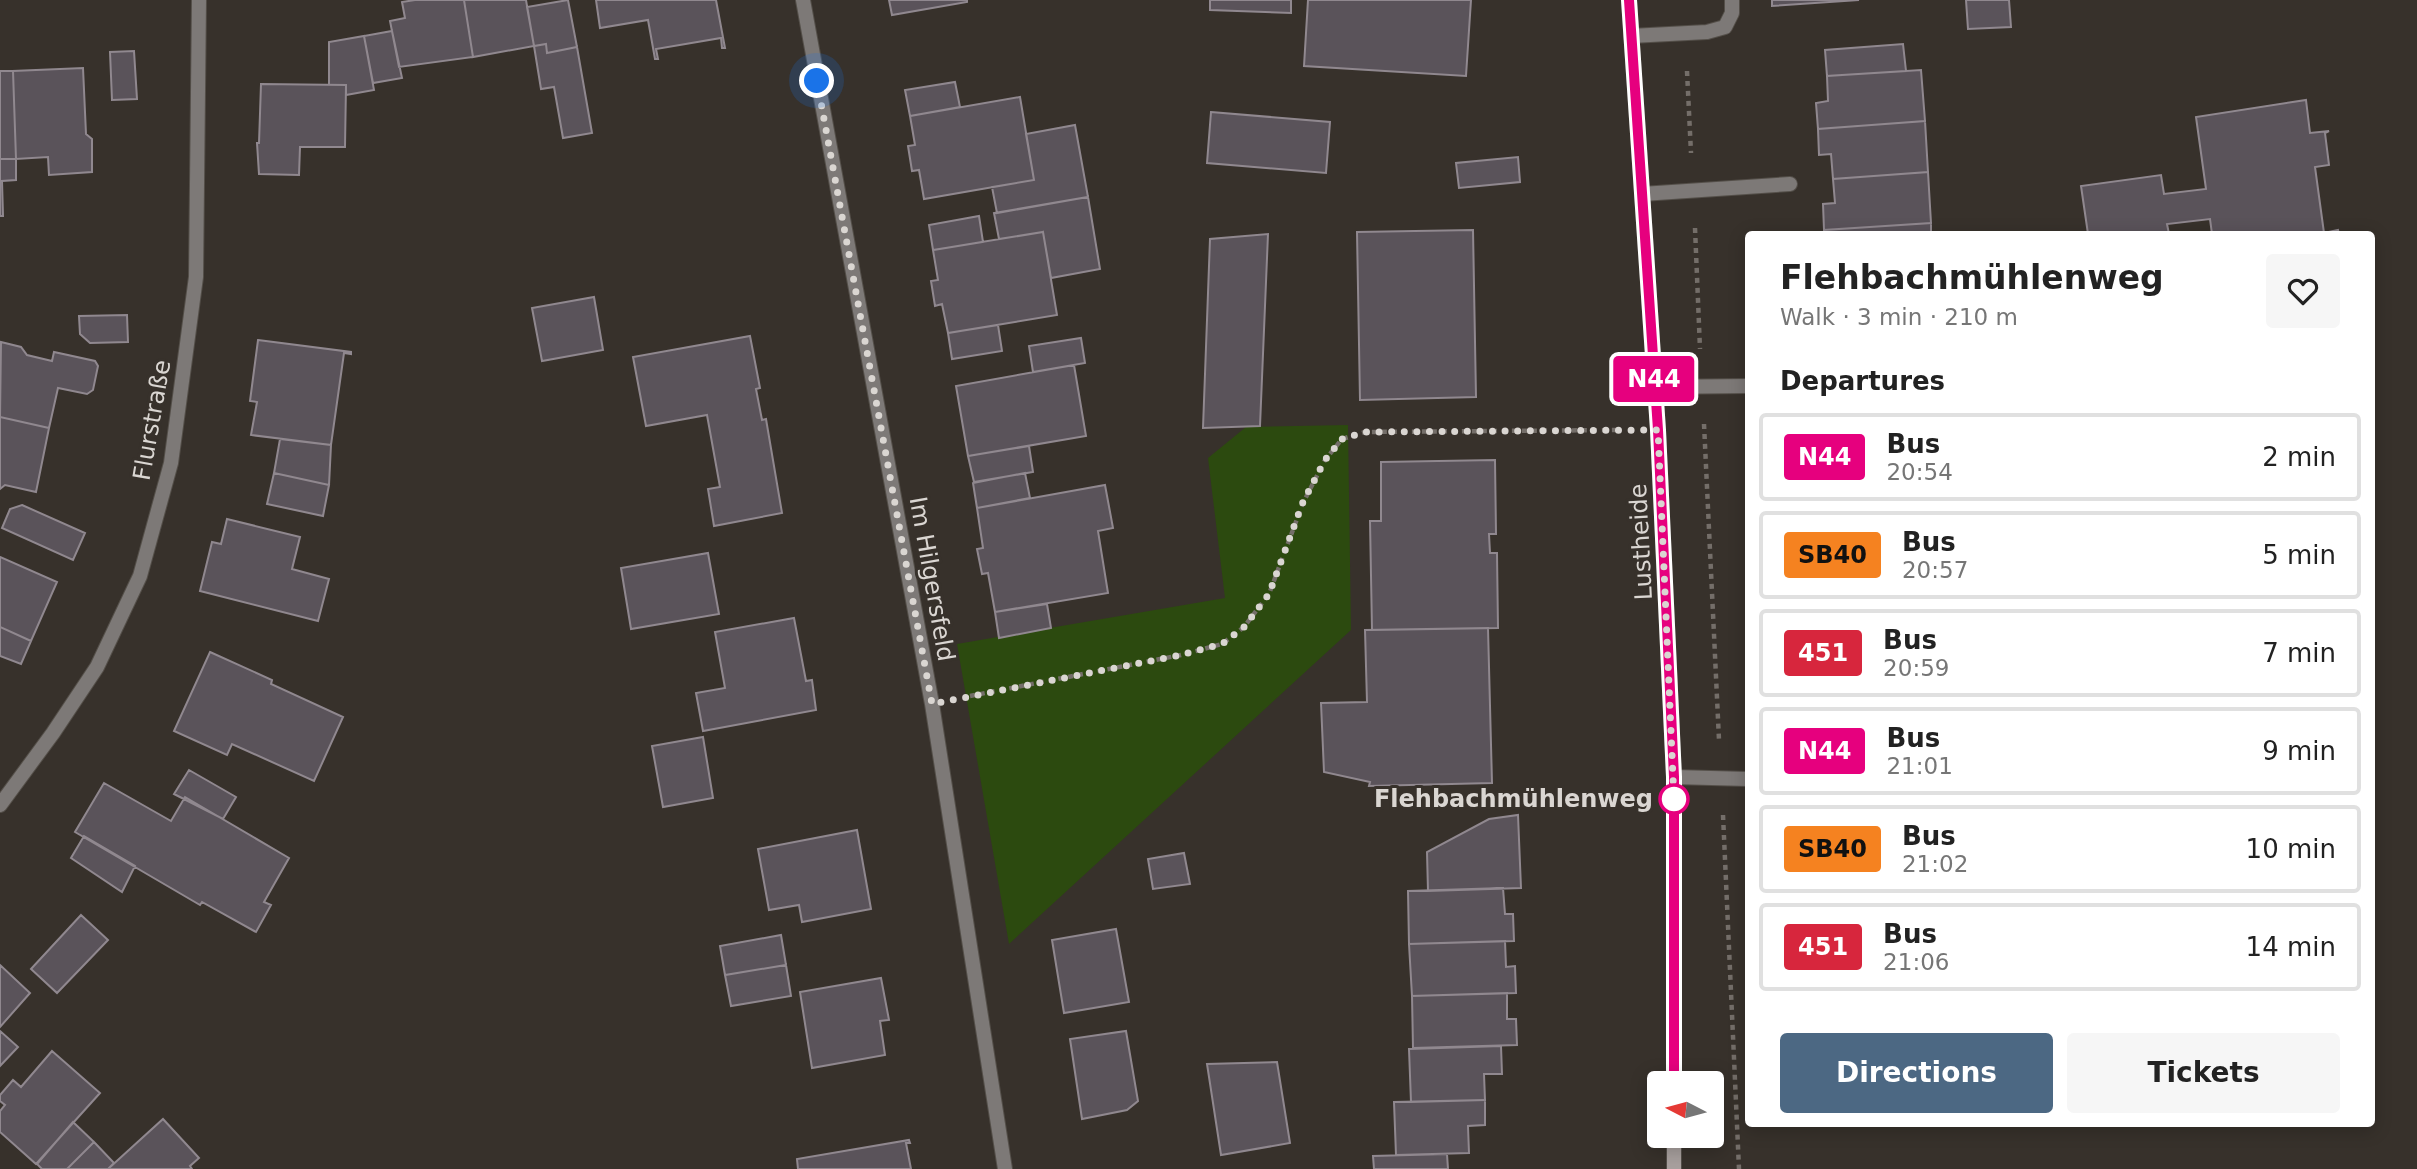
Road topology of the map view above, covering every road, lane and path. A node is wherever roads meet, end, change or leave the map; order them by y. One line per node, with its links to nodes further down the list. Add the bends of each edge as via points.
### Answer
1 (199, 0): 18 (street, Flurstraße, via 196,277 171,463 140,576 97,667)
2 (803, 0): 14 (street, Im Hilgersfeld)
3 (1629, 0): 6 (main road, Lustheide)
4 (1732, 0): 5 (street, via 1725,27)
5 (1685, 33): 6 (street); 8 (path)
6 (1631, 36): 9 (main road, Lustheide)
7 (1790, 184): 8 (street)
8 (1693, 191): 9 (street); 10 (path)
9 (1642, 194): 12 (main road, Lustheide)
10 (1702, 386): 11 (street); 12 (street); 16 (path)
11 (1745, 386)
12 (1655, 387): 13 (main road, Lustheide)
13 (1658, 430): 14 (path, via 1365,432 1342,439 1303,502 1269,594 1244,627 1222,644); 15 (main road, Lustheide)
14 (932, 704): 21 (street, Im Hilgersfeld)
15 (1674, 777): 16 (street); 19 (main road, Lustheide)
16 (1721, 777): 17 (street); 23 (path)
17 (1745, 779)
18 (0, 805)
19 (1674, 1071)
20 (1674, 1148): 22 (main road)
21 (1004, 1169)
22 (1674, 1169)
23 (1740, 1169)

